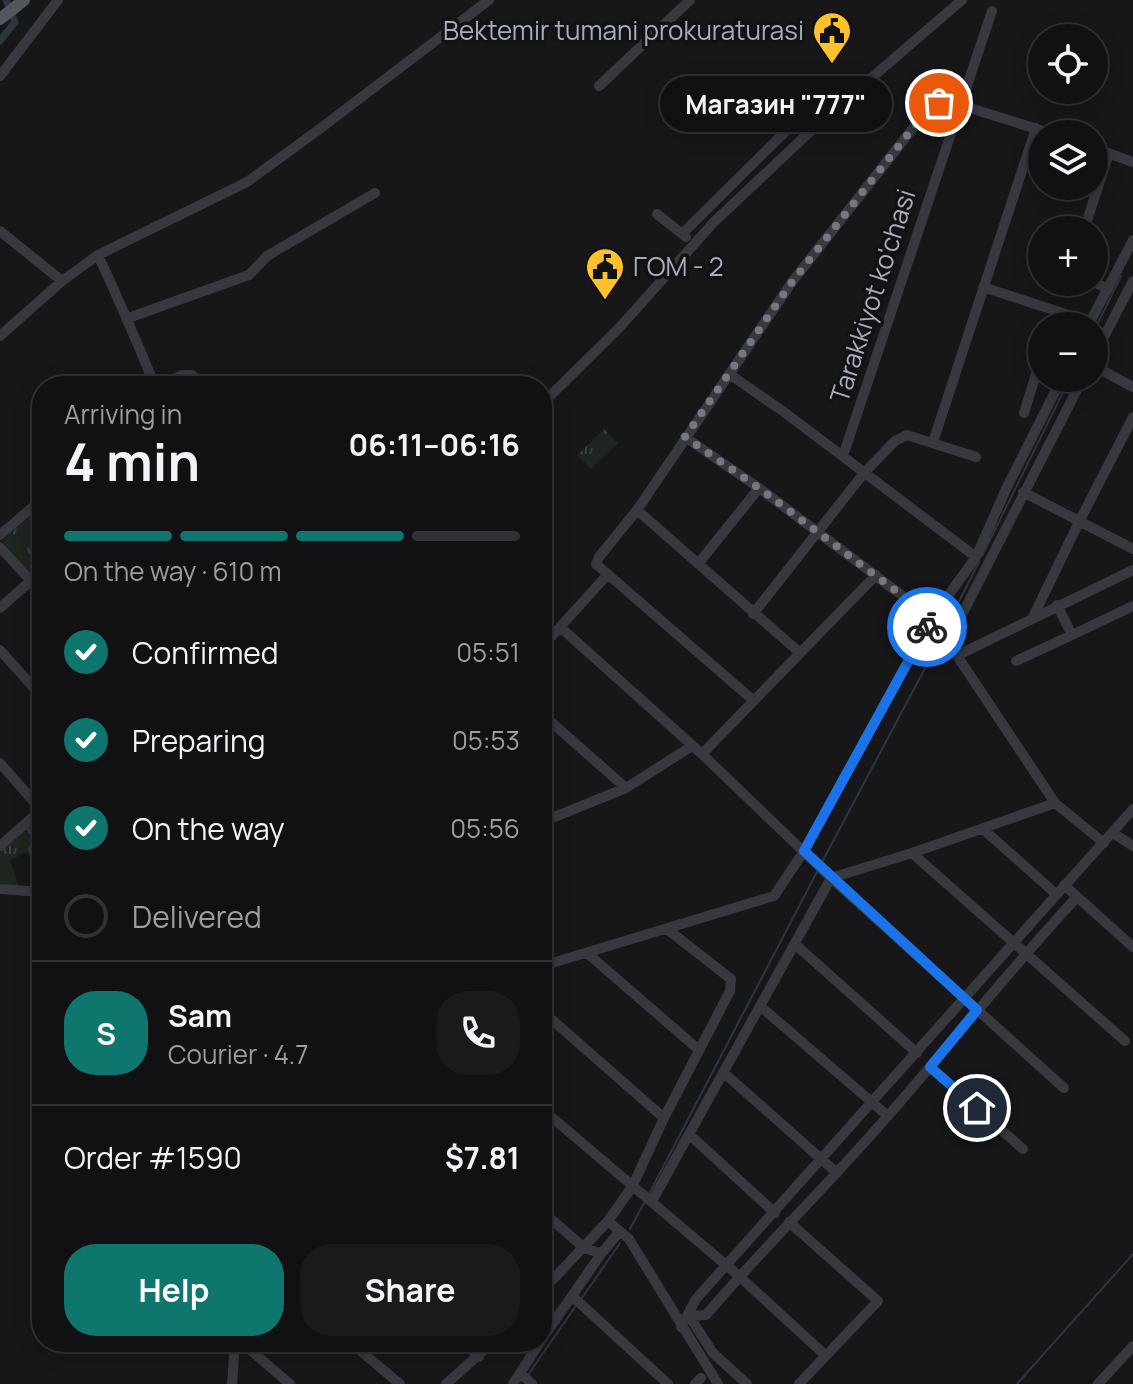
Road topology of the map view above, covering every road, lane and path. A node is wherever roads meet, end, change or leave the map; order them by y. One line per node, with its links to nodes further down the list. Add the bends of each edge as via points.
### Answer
1 (58, 0): 9 (street)
2 (489, 0): 24 (street, via 247,182)
3 (690, 0): 10 (street)
4 (962, 0): 13 (street)
5 (19, 1): 6 (main road); 8 (main road)
6 (0, 10)
7 (992, 11): 11 (street, Tarakkiyot ko'chasi)
8 (0, 19)
9 (0, 76)
10 (599, 86)
11 (960, 105): 12 (street); 33 (street, via 932,104 792,282); 45 (street, Tarakkiyot ko'chasi)
12 (1028, 126)
13 (811, 131): 21 (street, via 798,119); 23 (street)
14 (1028, 152): 27 (street)
15 (1109, 153): 16 (street); 19 (street)
16 (1133, 162)
17 (375, 193): 30 (street, via 267,256 249,275)
18 (657, 214): 21 (street)
19 (1089, 216)
20 (0, 231): 25 (street)
21 (682, 234): 23 (street)
22 (1133, 241): 28 (street)
23 (693, 244): 40 (street)
24 (98, 255): 25 (street); 30 (street)
25 (62, 281): 32 (street)
26 (1133, 281): 31 (street)
27 (983, 287): 29 (street); 44 (street)
28 (1108, 289)
29 (1056, 311)
30 (128, 318): 35 (street)
31 (1108, 329)
32 (0, 336)
33 (729, 374): 43 (street); 45 (street)
34 (1108, 374): 36 (street)
35 (151, 376)
36 (1133, 387)
37 (1031, 392): 41 (street)
38 (1055, 392): 57 (street)
39 (1076, 392): 49 (street)
40 (552, 394)
41 (1024, 413)
42 (1133, 417): 52 (street)
43 (685, 437): 48 (street); 51 (street)
44 (933, 442): 46 (street); 47 (street, via 901,436)
45 (843, 456): 47 (street)
46 (976, 457)
47 (864, 473): 53 (street); 57 (street)
48 (759, 488): 53 (street); 59 (street)
49 (1023, 492): 52 (street); 74 (street)
50 (32, 508): 54 (street)
51 (637, 510): 59 (street); 61 (street, via 599,557 596,564)
52 (1079, 522): 56 (street); 69 (street)
53 (819, 534): 63 (street); 68 (street)
54 (0, 535)
55 (0, 547): 62 (street)
56 (1133, 549)
57 (976, 557): 70 (street)
58 (1133, 560): 60 (street)
59 (698, 564): 68 (street)
60 (1131, 572): 65 (street)
61 (608, 574): 71 (street); 80 (street)
62 (32, 575)
63 (876, 575): 70 (street); 76 (street)
64 (32, 583): 67 (street)
65 (1057, 605): 69 (street); 72 (street)
66 (1133, 606): 72 (street)
67 (0, 608)
68 (753, 614): 76 (street)
69 (1033, 617): 77 (street)
70 (932, 618): 74 (street); 96 (street)
71 (560, 627): 73 (street); 82 (street)
72 (1072, 635): 78 (street)
73 (552, 636)
74 (948, 642): 77 (street)
75 (0, 650): 79 (street)
76 (799, 652): 80 (street)
77 (958, 655): 87 (street)
78 (1016, 661)
79 (32, 686)
80 (754, 701): 83 (street)
81 (552, 723): 85 (street)
82 (692, 746): 83 (street); 85 (street)
83 (702, 754): 96 (street)
84 (0, 763): 86 (street)
85 (626, 788): 89 (street)
86 (32, 799)
87 (1055, 803): 91 (street); 93 (street)
88 (1133, 809): 92 (street)
89 (552, 816)
90 (32, 819): 94 (street)
91 (983, 829): 97 (street); 102 (street)
92 (1113, 833): 93 (street); 95 (street)
93 (1104, 843): 99 (street)
94 (0, 846)
95 (1133, 846)
96 (804, 851): 98 (street); 104 (street, via 774,896)
97 (912, 853): 98 (street); 105 (street)
98 (831, 878): 106 (street); 111 (street)
99 (1064, 885): 102 (street); 103 (street)
100 (0, 889): 101 (street)
101 (32, 891)
102 (1056, 894): 105 (street)
103 (1077, 897): 107 (street); 108 (street)
104 (667, 929): 109 (street); 116 (street, via 731,979 730,991)
105 (1015, 941): 108 (street); 111 (street)
106 (796, 945): 112 (street); 117 (street)
107 (1133, 947)
108 (1026, 952): 113 (street); 115 (street)
109 (587, 953): 110 (street); 116 (street)
110 (552, 963)
111 (965, 998): 113 (street); 117 (street)
112 (760, 1006): 119 (street); 121 (street)
113 (977, 1010): 118 (street); 120 (street)
114 (552, 1020): 124 (street)
115 (1125, 1041)
116 (699, 1050): 124 (street)
117 (917, 1053): 121 (street)
118 (930, 1067): 122 (street); 126 (street)
119 (723, 1072): 125 (street); 127 (street)
120 (1064, 1088)
121 (873, 1102): 122 (street); 127 (street)
122 (888, 1116): 128 (street)
123 (552, 1118): 129 (street)
124 (664, 1118): 129 (street)
125 (690, 1135): 130 (street); 131 (street)
126 (1023, 1149)
127 (822, 1160): 128 (street); 131 (street)
128 (837, 1173): 134 (street)
129 (632, 1187): 130 (street); 133 (street)
130 (652, 1201): 138 (street)
131 (775, 1213): 138 (street)
132 (552, 1220): 136 (street)
133 (608, 1221): 135 (street); 136 (street)
134 (789, 1222): 139 (street); 154 (street, via 878,1301)
135 (620, 1231): 137 (street); 146 (street)
136 (583, 1247): 137 (street); 140 (street)
137 (601, 1254): 141 (street)
138 (728, 1266): 139 (street); 143 (street, via 696,1299)
139 (739, 1276): 143 (street, via 706,1315); 154 (street)
140 (552, 1280)
141 (572, 1296): 144 (street); 164 (street)
142 (552, 1316): 144 (street)
143 (689, 1316): 146 (street); 166 (street, via 713,1353)
144 (556, 1319): 145 (street)
145 (552, 1325)
146 (681, 1327): 165 (street)
147 (1129, 1350): 156 (street); 168 (street)
148 (237, 1352): 158 (street)
149 (250, 1352): 159 (street)
150 (362, 1352): 160 (street)
151 (474, 1352): 155 (street)
152 (484, 1352): 155 (street)
153 (534, 1352): 157 (street)
154 (825, 1355): 167 (street)
155 (479, 1357): 161 (street)
156 (1133, 1365)
157 (520, 1373): 162 (street); 163 (street)
158 (232, 1384)
159 (290, 1384)
160 (400, 1384)
161 (446, 1384)
162 (513, 1384)
163 (532, 1384)
164 (668, 1384)
165 (718, 1384)
166 (747, 1384)
167 (799, 1384)
168 (1098, 1384)

